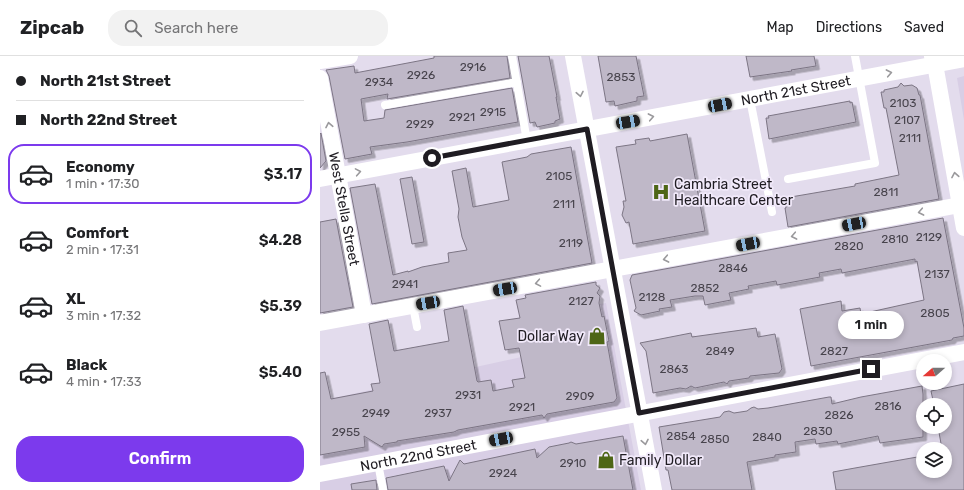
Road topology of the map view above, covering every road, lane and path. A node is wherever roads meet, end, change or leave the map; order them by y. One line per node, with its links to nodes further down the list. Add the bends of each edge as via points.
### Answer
1 (350, 56): 7 (street)
2 (512, 56): 10 (lane)
3 (573, 56): 13 (street, one-way to 13)
4 (855, 56): 9 (lane)
5 (964, 59): 6 (street, North 21st Street)
6 (934, 60): 9 (street, North 21st Street, one-way to 6); 18 (street, one-way to 6)
7 (320, 62)
8 (320, 78): 15 (street, West Stella Street, one-way to 8)
9 (859, 79): 11 (street, North 21st Street); 17 (lane, via 875,163)
10 (516, 82): 12 (lane); 14 (lane)
11 (750, 99): 13 (street, North 21st Street, one-way to 11); 19 (lane)
12 (386, 105)
13 (587, 129): 14 (street, North 21st Street); 21 (street)
14 (527, 140): 15 (street, North 21st Street, one-way to 14)
15 (338, 175): 16 (street, North 21st Street); 23 (street, West Stella Street)
16 (320, 179)
17 (788, 179)
18 (960, 205): 20 (street); 21 (street, one-way to 21)
19 (772, 212)
20 (964, 228)
21 (613, 269): 22 (street, one-way to 22); 27 (street)
22 (413, 306): 23 (street); 25 (lane)
23 (364, 315): 24 (street)
24 (320, 323)
25 (417, 327)
26 (964, 352): 27 (street, North 22nd Street)
27 (639, 413): 28 (street, North 22nd Street); 31 (street, one-way to 31)
28 (378, 463): 29 (street, North 22nd Street); 30 (lane)
29 (320, 474)
30 (383, 490)
31 (654, 490)

